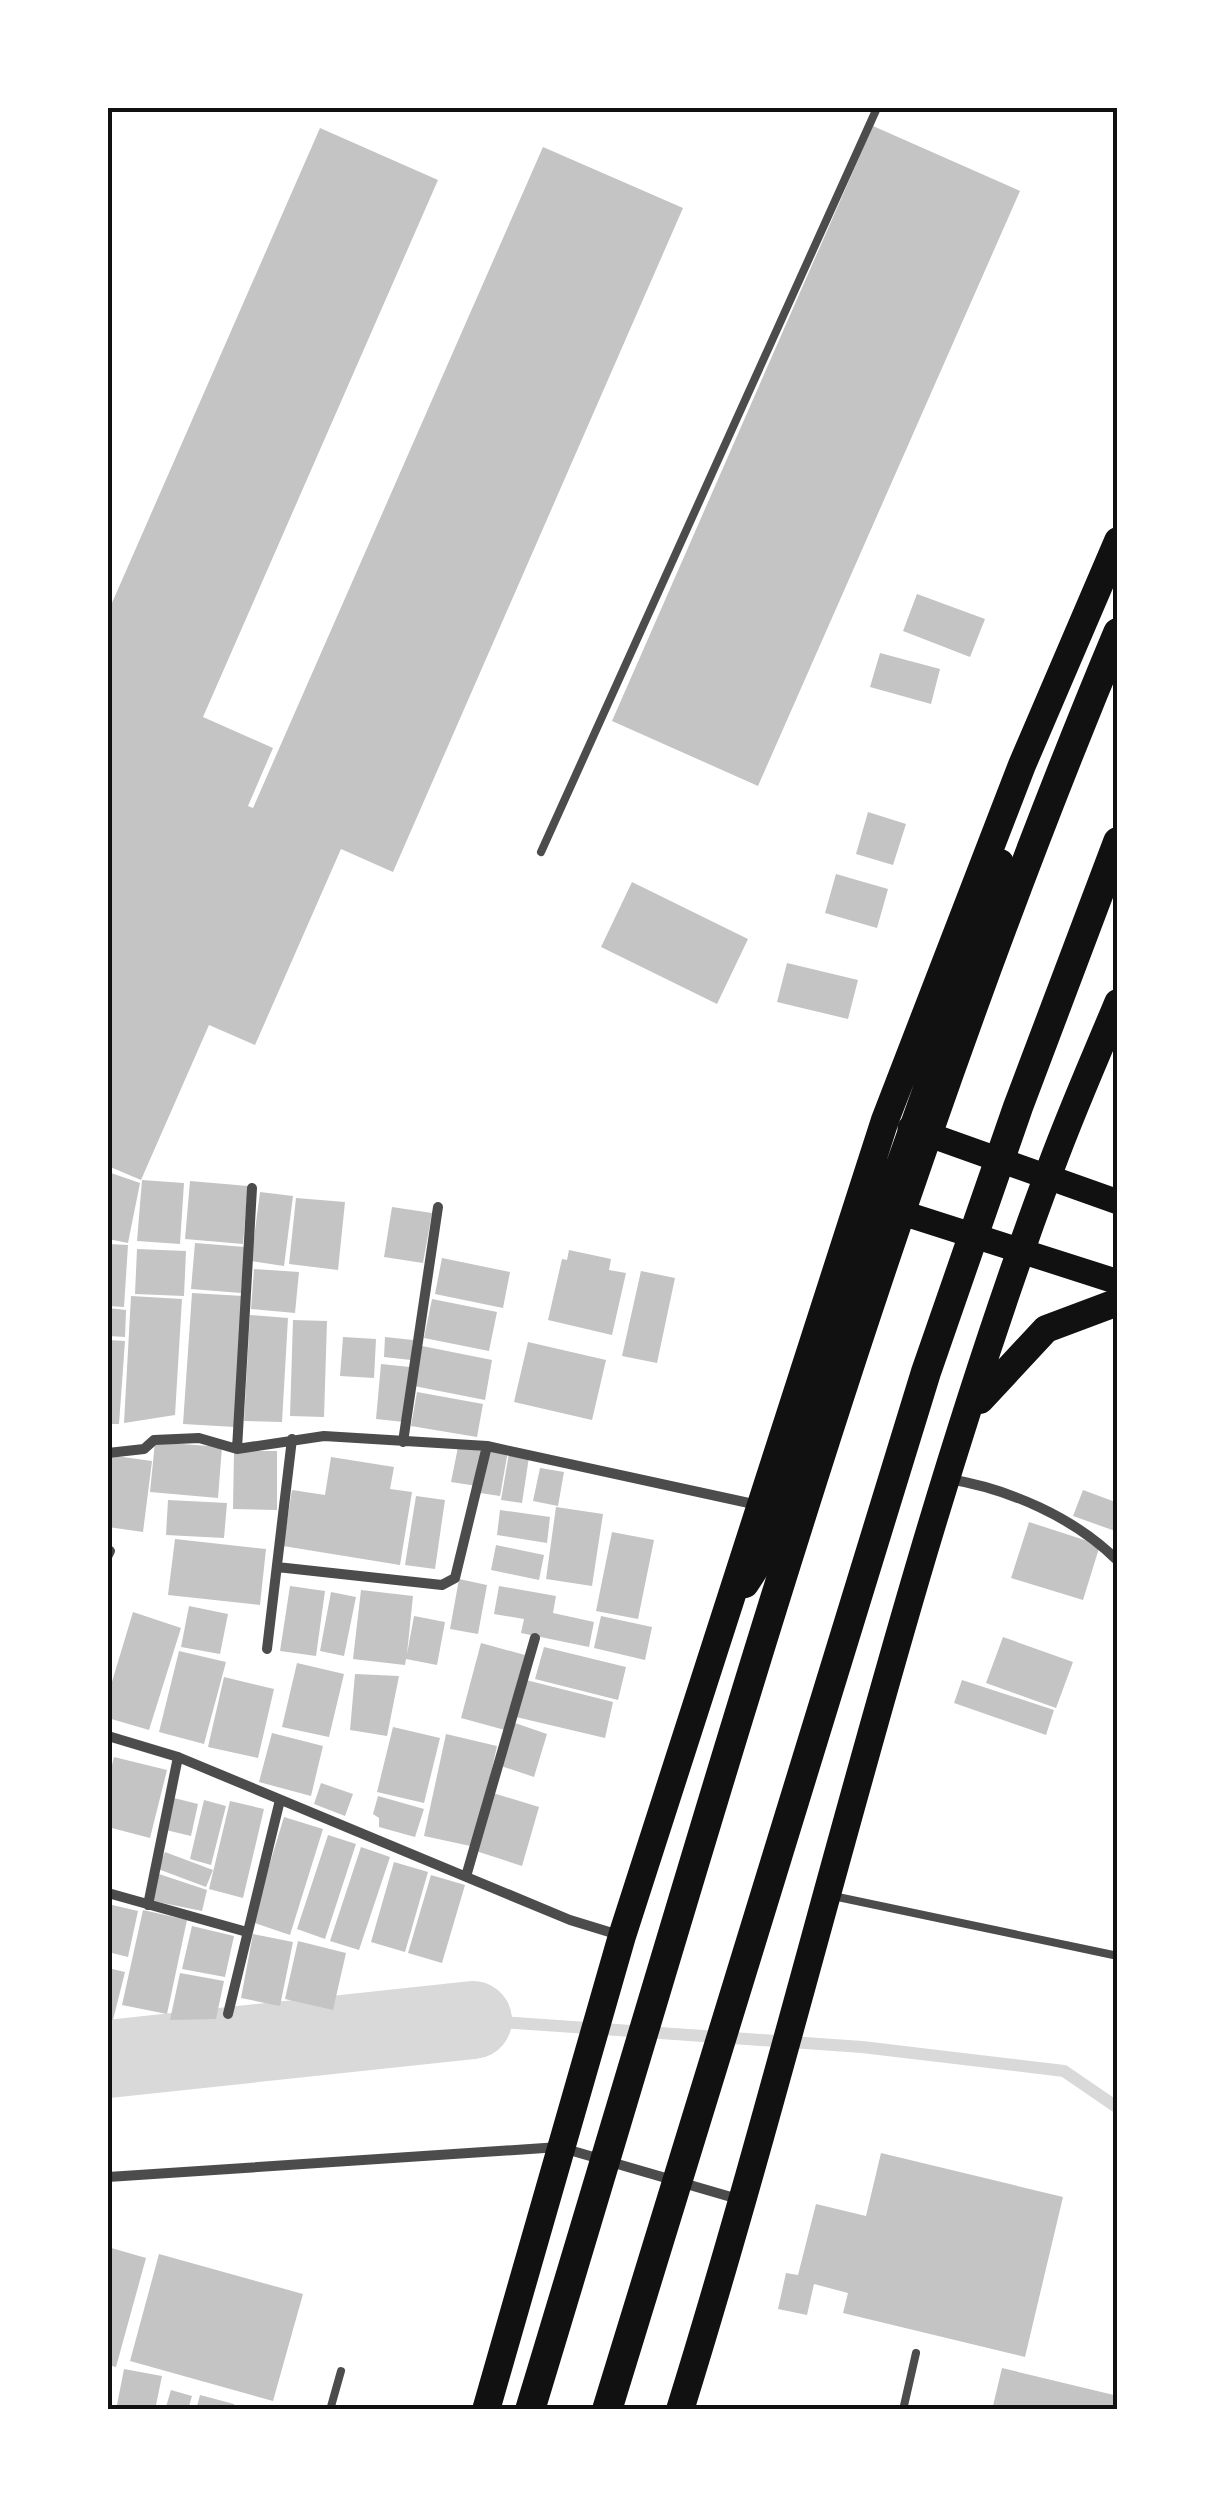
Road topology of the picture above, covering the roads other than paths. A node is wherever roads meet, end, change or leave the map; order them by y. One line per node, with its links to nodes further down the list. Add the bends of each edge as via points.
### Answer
1 (878, 108): 5 (lane)
2 (1118, 541): 7 (highway, via 1022,765)
3 (1118, 632): 46 (highway, via 992,952 928,1137 787,1567)
4 (1118, 842): 47 (highway, via 926,1372)
5 (541, 852)
6 (1118, 1003): 8 (highway)
7 (898, 1124): 8 (main road); 11 (highway)
8 (1047, 1177): 10 (main road); 13 (highway)
9 (252, 1188): 19 (street)
10 (1118, 1202)
11 (872, 1203): 13 (main road); 22 (highway); 25 (highway, via 778,1532)
12 (438, 1207): 17 (street)
13 (1022, 1250): 14 (main road); 21 (highway)
14 (1118, 1282)
15 (1118, 1302): 21 (highway, via 1046,1329 1002,1372 976,1406)
16 (292, 1439): 17 (street); 19 (street); 24 (street)
17 (403, 1442): 18 (street)
18 (486, 1446): 22 (street); 24 (street, via 455,1578 442,1586)
19 (237, 1448): 20 (street, via 199,1438 154,1440 144,1450)
20 (108, 1453)
21 (951, 1467): 23 (street, via 1013,1494); 33 (highway)
22 (759, 1506): 25 (highway)
23 (1118, 1561)
24 (277, 1566): 27 (street)
25 (726, 1615): 36 (highway)
26 (535, 1638): 31 (street)
27 (267, 1650)
28 (108, 1736): 29 (street)
29 (178, 1757): 30 (street); 34 (street)
30 (280, 1800): 31 (street); 35 (street)
31 (468, 1874): 36 (street)
32 (108, 1893): 34 (street)
33 (828, 1894): 37 (lane); 41 (highway)
34 (148, 1905): 35 (street)
35 (247, 1932): 38 (street)
36 (618, 1948): 39 (highway)
37 (1118, 1956)
38 (228, 2014)
39 (560, 2147): 40 (street); 41 (street); 45 (highway)
40 (108, 2177)
41 (744, 2201): 48 (highway)
42 (916, 2353): 49 (lane)
43 (341, 2371): 44 (lane)
44 (330, 2410)
45 (486, 2410)
46 (530, 2410)
47 (607, 2410)
48 (680, 2410)
49 (903, 2410)

